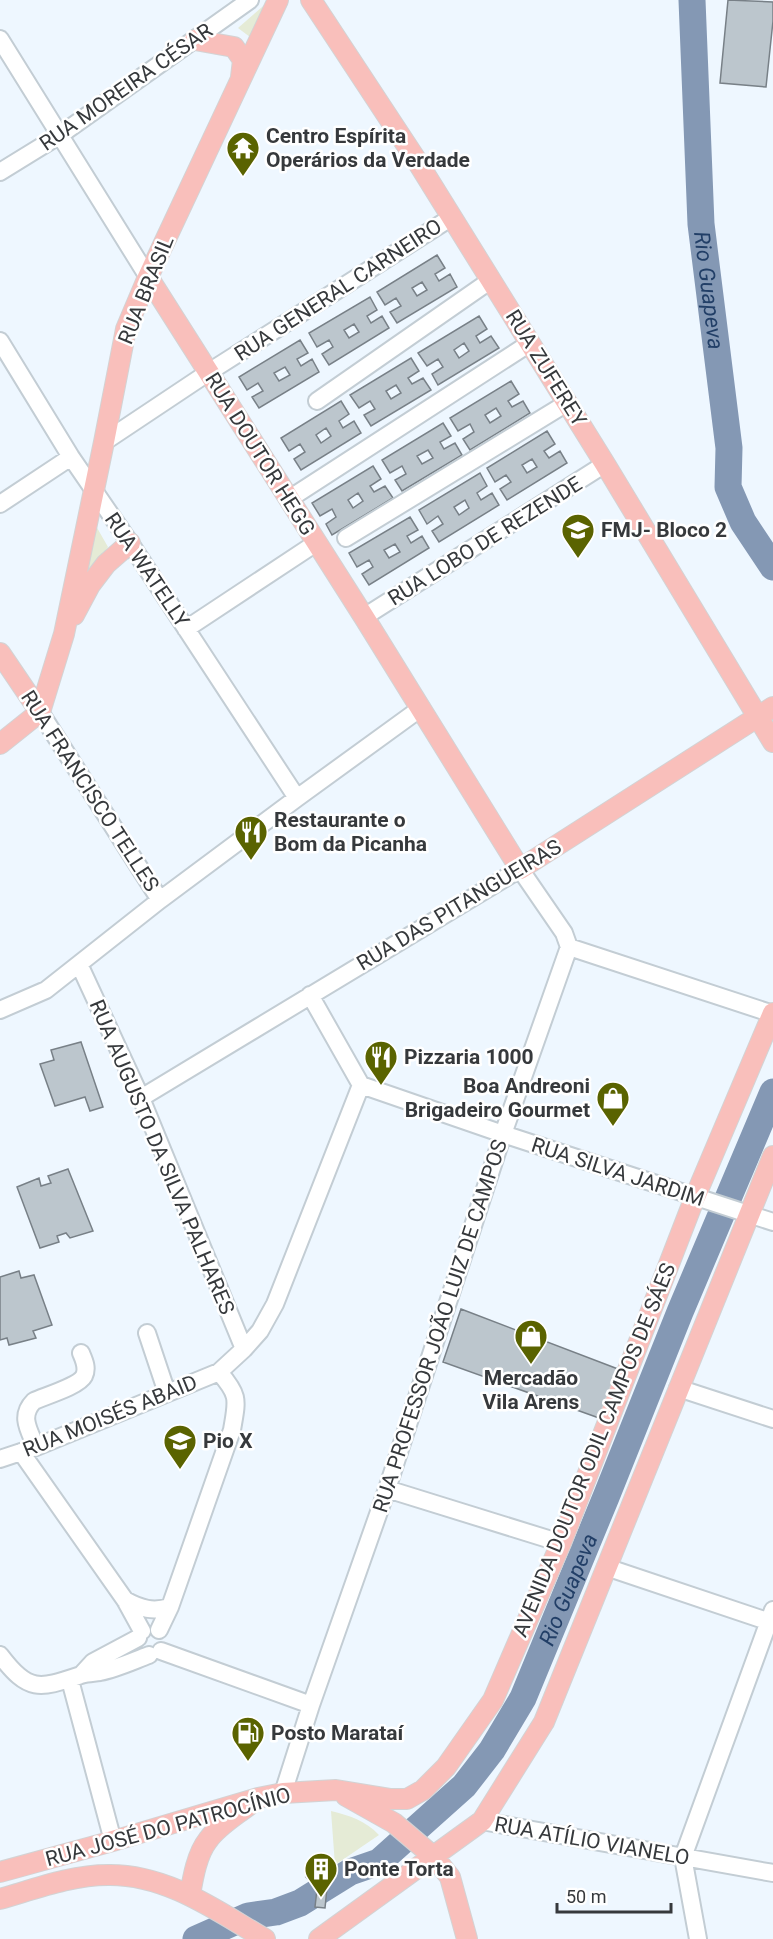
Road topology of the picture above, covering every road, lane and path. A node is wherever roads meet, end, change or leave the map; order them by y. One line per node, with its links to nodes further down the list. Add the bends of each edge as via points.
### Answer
1 (250, 0): 5 (street, RUA MOREIRA CÉSAR)
2 (278, 0): 6 (main road, RUA BRASIL)
3 (311, 0): 9 (main road, RUA ZUFEREY)
4 (0, 39): 7 (street, RUA DOUTOR HEGG)
5 (195, 40): 6 (main road, via 234,47 243,60); 7 (street, RUA MOREIRA CÉSAR)
6 (240, 79): 10 (main road, RUA BRASIL)
7 (60, 135): 8 (street, RUA MOREIRA CÉSAR); 10 (street, RUA DOUTOR HEGG)
8 (0, 172)
9 (452, 217): 11 (main road, RUA ZUFEREY); 14 (street, RUA GENERAL CARNEIRO)
10 (148, 277): 14 (main road, RUA DOUTOR HEGG); 17 (main road, RUA BRASIL, via 126,329)
11 (491, 280): 13 (main road, RUA ZUFEREY); 15 (street)
12 (0, 341): 18 (street, RUA WATELLY)
13 (530, 343): 16 (main road, RUA ZUFEREY); 21 (street)
14 (209, 372): 17 (street, RUA GENERAL CARNEIRO); 21 (main road, RUA DOUTOR HEGG)
15 (317, 401)
16 (567, 403): 19 (main road, RUA ZUFEREY); 23 (street)
17 (104, 442): 20 (main road, RUA BRASIL)
18 (71, 457): 20 (street, RUA WATELLY); 22 (street)
19 (605, 464): 26 (street, RUA LOBO DE REZENDE); 32 (main road, RUA ZUFEREY)
20 (93, 490): 24 (street, RUA WATELLY); 28 (main road, RUA BRASIL)
21 (288, 499): 25 (main road, RUA DOUTOR HEGG)
22 (0, 504)
23 (346, 538)
24 (130, 543): 27 (street, RUA WATELLY); 28 (main road, via 90,585)
25 (316, 543): 26 (main road, RUA DOUTOR HEGG); 27 (street)
26 (364, 617): 30 (main road, RUA DOUTOR HEGG)
27 (186, 629): 35 (street, RUA WATELLY)
28 (64, 634): 31 (main road)
29 (0, 653): 31 (main road, RUA FRANCISCO TELLES)
30 (421, 708): 35 (street); 36 (main road, RUA DOUTOR HEGG)
31 (40, 712): 34 (main road); 37 (street, RUA FRANCISCO TELLES)
32 (765, 713): 33 (main road, RUA ZUFEREY); 36 (main road, RUA DAS PITANGUEIRAS)
33 (773, 742)
34 (0, 744)
35 (297, 798): 37 (street)
36 (520, 869): 38 (street, via 564,933); 40 (street, RUA DAS PITANGUEIRAS)
37 (160, 900): 39 (street)
38 (569, 948): 42 (street); 45 (street, RUA PROFESSOR JOÃO LUIZ DE CAMPOS)
39 (79, 964): 41 (street, via 46,990); 44 (street, RUA AUGUSTO DA SILVA PALHARES)
40 (310, 995): 43 (street); 44 (street, RUA DAS PITANGUEIRAS)
41 (0, 1010)
42 (773, 1013): 47 (main road, AVENIDA DOUTOR ODIL CAMPOS DE SÁES)
43 (361, 1084): 45 (street, RUA SILVA JARDIM); 51 (street, via 275,1304)
44 (141, 1098): 51 (street, RUA AUGUSTO DA SILVA PALHARES)
45 (503, 1134): 47 (street, RUA SILVA JARDIM); 59 (street, RUA PROFESSOR JOÃO LUIZ DE CAMPOS)
46 (773, 1156): 48 (main road)
47 (704, 1200): 48 (street, RUA SILVA JARDIM); 60 (main road, AVENIDA DOUTOR ODIL CAMPOS DE SÁES)
48 (743, 1212): 49 (street, RUA SILVA JARDIM); 54 (main road)
49 (773, 1222)
50 (147, 1333): 55 (street)
51 (244, 1349): 53 (street)
52 (81, 1353): 57 (street, via 86,1366 84,1376 29,1406)
53 (219, 1372): 55 (street, RUA MOISÉS ABAID); 63 (street, via 233,1388 236,1404 232,1430)
54 (678, 1388): 56 (street); 61 (main road)
55 (167, 1393): 57 (street, RUA MOISÉS ABAID)
56 (773, 1419)
57 (29, 1449): 58 (street, RUA MOISÉS ABAID); 62 (street)
58 (0, 1459)
59 (387, 1489): 60 (street); 70 (street, RUA PROFESSOR JOÃO LUIZ DE CAMPOS)
60 (561, 1543): 71 (main road, AVENIDA DOUTOR ODIL CAMPOS DE SÁES, via 493,1700 446,1767 423,1790 407,1799)
61 (606, 1567): 64 (street); 74 (main road, via 544,1722)
62 (125, 1600): 63 (street, via 150,1610); 66 (street)
63 (170, 1606): 65 (street)
64 (772, 1618): 77 (street)
65 (159, 1630): 66 (street, via 150,1627); 67 (street, via 165,1642)
66 (140, 1635): 67 (street, via 139,1647); 69 (street, via 93,1662)
67 (155, 1653): 69 (street); 70 (street)
68 (0, 1655): 69 (street, via 14,1674 28,1684 44,1686)
69 (76, 1677): 75 (street)
70 (311, 1705): 72 (street, RUA PROFESSOR JOÃO LUIZ DE CAMPOS)
71 (336, 1790): 72 (main road, RUA JOSÉ DO PATROCÍNIO); 76 (main road, via 394,1823)
72 (283, 1793): 73 (main road, RUA JOSÉ DO PATROCÍNIO)
73 (258, 1798): 75 (main road, RUA JOSÉ DO PATROCÍNIO); 80 (main road, via 207,1840 200,1854)
74 (482, 1821): 76 (main road); 77 (street, RUA ATÍLIO VIANELO)
75 (113, 1841): 78 (main road, RUA JOSÉ DO PATROCÍNIO)
76 (429, 1852): 83 (main road); 84 (main road, via 450,1877)
77 (683, 1857): 79 (street, RUA ATÍLIO VIANELO); 85 (street)
78 (0, 1872)
79 (773, 1873)
80 (192, 1896): 81 (main road, RUA JOSÉ DO PATROCÍNIO, via 130,1876 108,1875); 82 (main road, RUA JOSÉ DO PATROCÍNIO)
81 (0, 1899)
82 (265, 1939)
83 (319, 1939)
84 (467, 1939)
85 (698, 1939)

